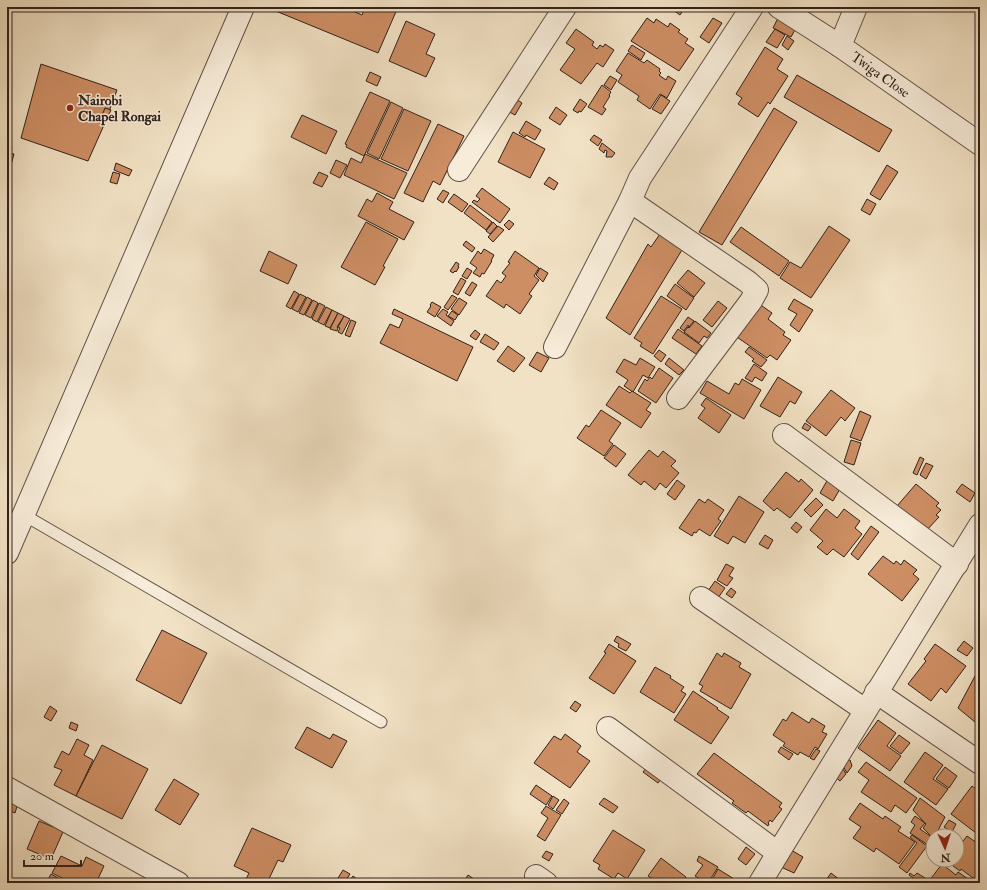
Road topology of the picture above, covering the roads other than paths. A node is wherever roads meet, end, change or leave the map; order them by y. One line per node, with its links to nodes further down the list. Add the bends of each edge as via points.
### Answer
1 (243, 7): 13 (street)
2 (565, 7): 8 (street)
3 (752, 7): 9 (street, via 640,178)
4 (779, 7): 6 (street, Twiga Close)
5 (856, 7): 6 (street)
6 (840, 46): 7 (street, Twiga Close)
7 (980, 144)
8 (459, 170)
9 (630, 201): 10 (street); 11 (street, via 758,290)
10 (554, 348)
11 (678, 398)
12 (784, 435): 16 (street)
13 (24, 515): 15 (street); 20 (lane)
14 (980, 525): 16 (street)
15 (7, 553)
16 (957, 564): 18 (street)
17 (701, 598): 19 (street)
18 (876, 692): 19 (street); 22 (street)
19 (865, 710): 24 (street)
20 (381, 722)
21 (608, 728): 24 (street)
22 (980, 762)
23 (7, 788): 25 (street)
24 (778, 853): 26 (street)
25 (178, 883)
26 (760, 883)

